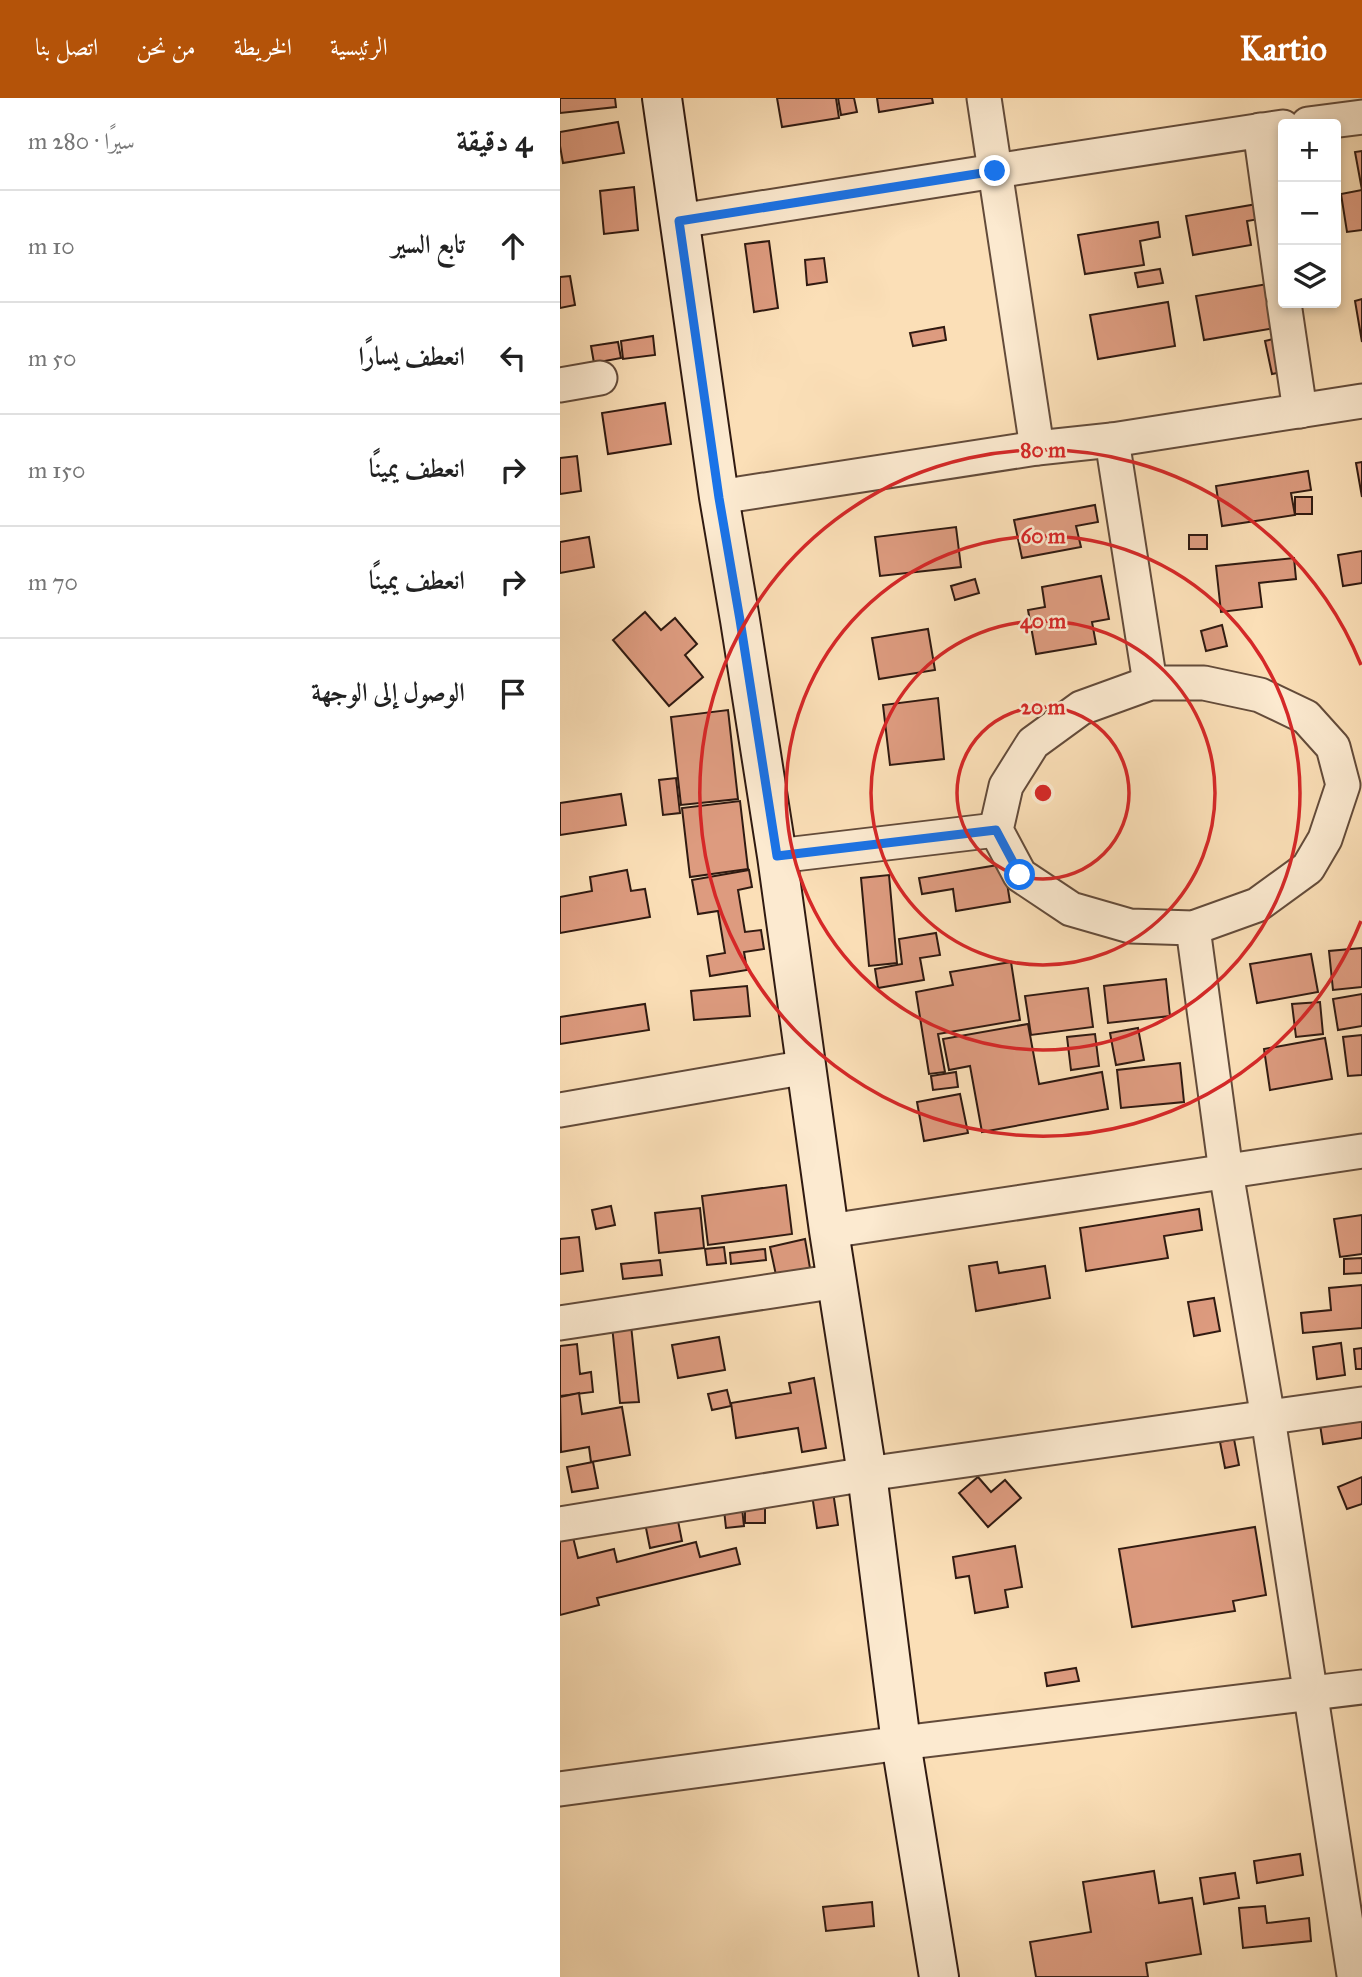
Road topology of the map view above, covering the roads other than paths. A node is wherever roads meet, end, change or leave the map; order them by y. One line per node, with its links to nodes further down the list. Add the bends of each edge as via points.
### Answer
1 (662, 98): 7 (main road)
2 (984, 98): 6 (street)
3 (1362, 117): 4 (street)
4 (1341, 120)
5 (1271, 129): 6 (street); 8 (street)
6 (995, 171): 7 (street); 15 (street)
7 (679, 221): 16 (main road)
8 (1279, 245)
9 (1285, 308): 13 (street)
10 (600, 378): 11 (street)
11 (560, 385)
12 (1362, 401): 13 (street)
13 (1300, 411): 14 (street)
14 (1112, 440): 15 (street); 17 (street)
15 (1037, 448): 16 (street)
16 (719, 498): 20 (main road)
17 (1150, 682): 18 (street, via 1203,683 1260,695 1306,717 1333,747); 19 (street, via 1081,708 1033,744 1006,786)
18 (1352, 783): 21 (street, via 1308,868 1257,905)
19 (996, 830): 20 (street); 21 (street, via 1020,875 1071,909 1130,926)
20 (777, 856): 22 (main road)
21 (1193, 928): 25 (street)
22 (807, 1067): 23 (street); 26 (main road)
23 (560, 1110)
24 (1362, 1151): 25 (street)
25 (1226, 1172): 26 (street); 30 (street)
26 (829, 1231): 27 (main road)
27 (838, 1281): 28 (street); 31 (main road)
28 (560, 1323)
29 (1362, 1404): 30 (street)
30 (1268, 1418): 31 (street); 34 (street)
31 (867, 1474): 32 (street); 35 (main road)
32 (560, 1524)
33 (1362, 1687): 34 (street)
34 (1309, 1695): 35 (street); 37 (street)
35 (901, 1743): 36 (street); 38 (main road)
36 (560, 1789)
37 (1354, 1976)
38 (939, 1977)

